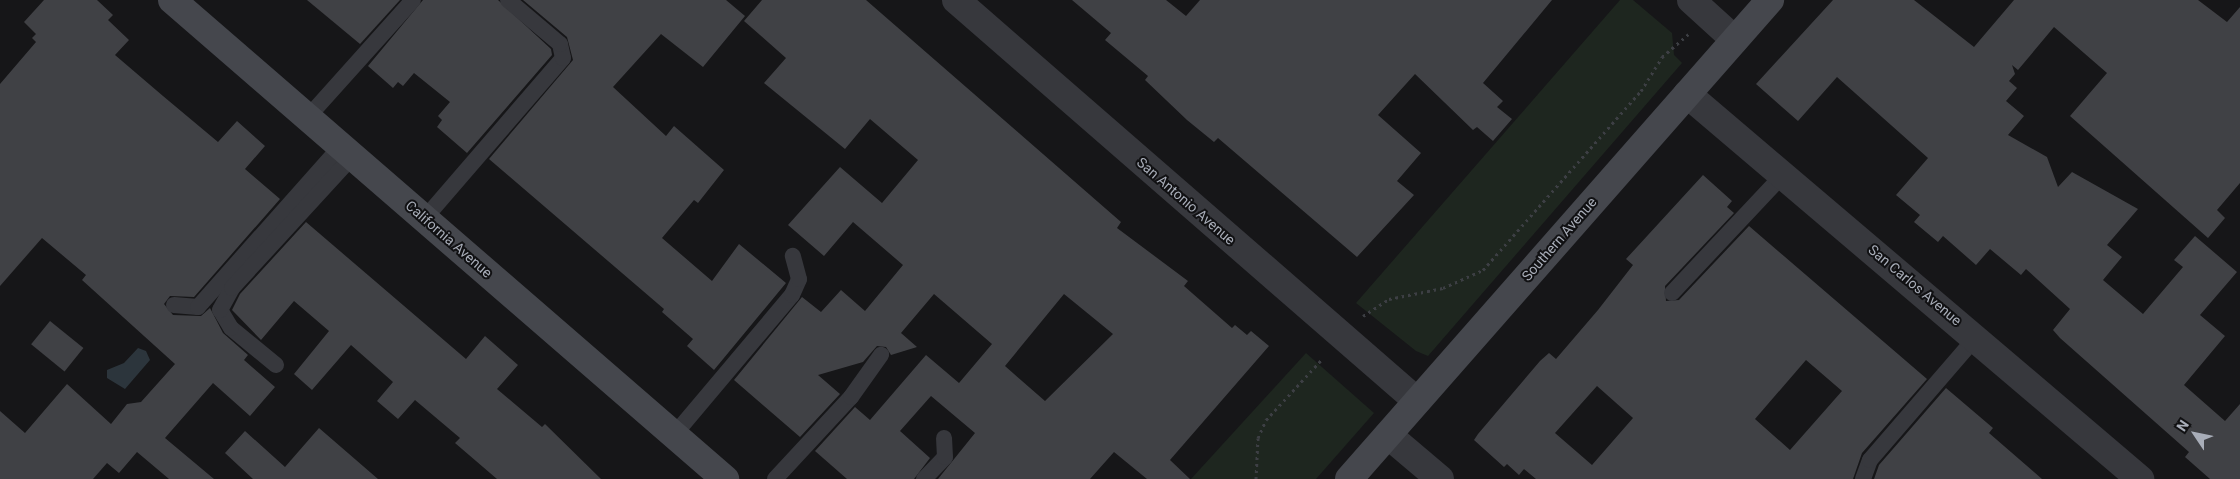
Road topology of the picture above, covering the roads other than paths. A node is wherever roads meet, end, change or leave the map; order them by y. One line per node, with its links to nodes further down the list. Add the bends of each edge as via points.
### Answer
1 (172, 0): 9 (main road, California Avenue)
2 (413, 0): 9 (lane)
3 (508, 0): 12 (lane, via 560,44 563,58)
4 (956, 0): 19 (street, San Antonio Avenue)
5 (1690, 0): 7 (street)
6 (1770, 0): 7 (main road, Southern Avenue)
7 (1735, 40): 8 (main road, Southern Avenue)
8 (1687, 94): 11 (street, San Carlos Avenue); 19 (main road, Southern Avenue)
9 (308, 117): 10 (main road, California Avenue)
10 (347, 151): 12 (main road, California Avenue); 15 (lane, via 198,307); 18 (lane, via 232,288 220,310 231,328)
11 (1783, 174): 14 (lane); 16 (street, San Carlos Avenue)
12 (425, 218): 21 (main road, California Avenue)
13 (793, 256): 21 (lane, via 799,279 792,295)
14 (1672, 293)
15 (174, 305)
16 (1976, 337): 28 (lane, via 1870,460); 29 (street, San Carlos Avenue)
17 (882, 355): 24 (lane, via 850,397)
18 (276, 365)
19 (1417, 401): 20 (main road, Southern Avenue)
20 (1388, 435): 26 (main road, Southern Avenue); 27 (street)
21 (674, 436): 23 (main road, California Avenue)
22 (944, 438): 25 (lane, via 944,456)
23 (725, 479)
24 (775, 479)
25 (924, 479)
26 (1349, 479)
27 (1440, 479)
28 (1863, 479)
29 (2140, 479)

